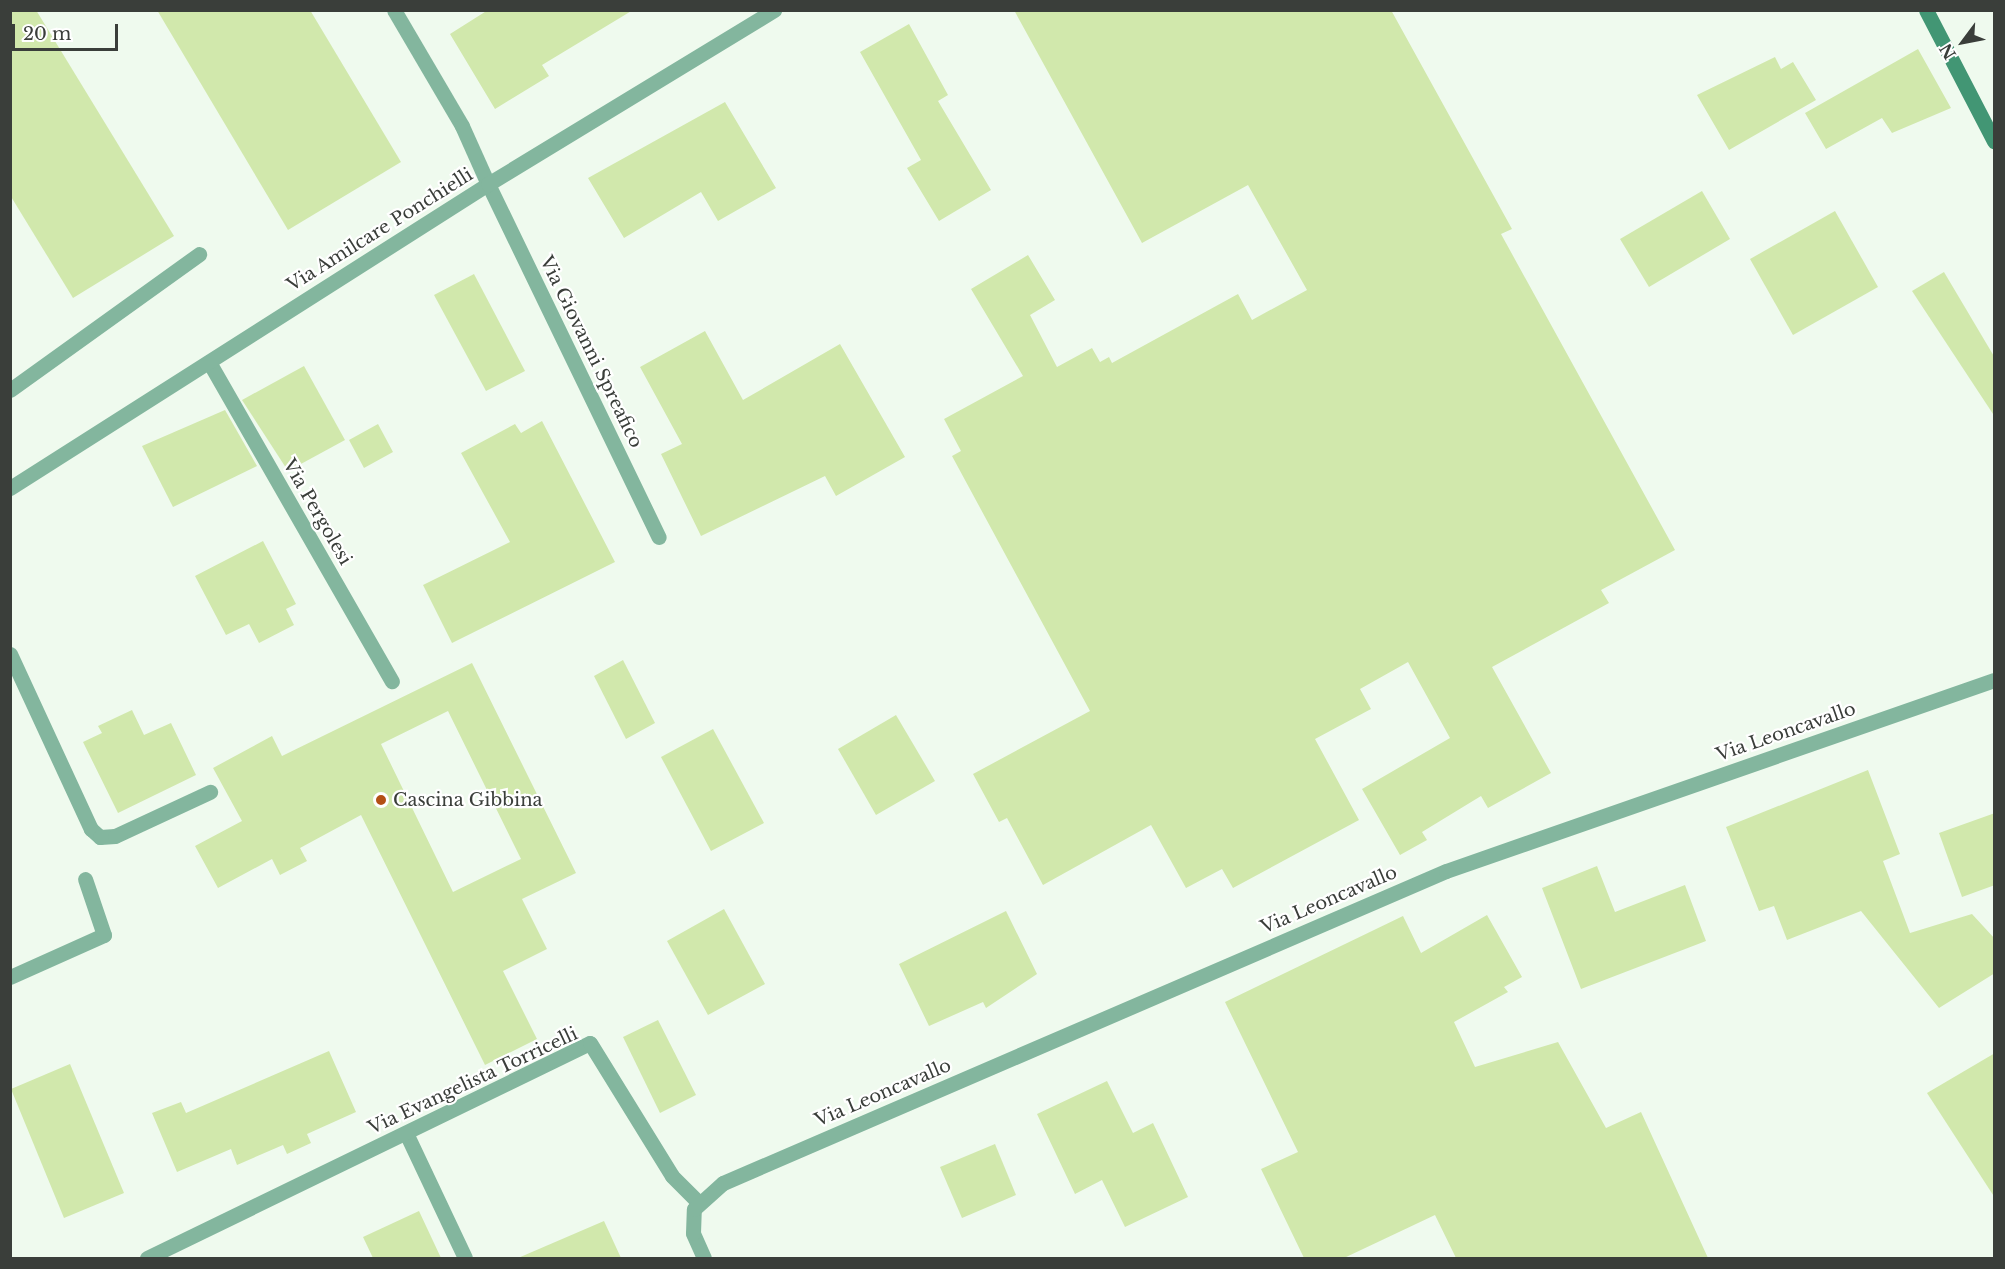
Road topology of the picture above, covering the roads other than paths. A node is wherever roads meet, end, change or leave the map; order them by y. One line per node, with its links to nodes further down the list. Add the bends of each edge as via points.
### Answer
1 (394, 10): 5 (street, Via Giovanni Spreafico, via 462,126)
2 (774, 10): 5 (street, Via Amilcare Ponchielli)
3 (1926, 10): 4 (street)
4 (1995, 141)
5 (488, 184): 7 (street, Via Amilcare Ponchielli); 10 (street, Via Giovanni Spreafico)
6 (199, 254): 8 (street)
7 (209, 362): 9 (street, Via Amilcare Ponchielli); 13 (street, Via Pergolesi)
8 (10, 390)
9 (10, 489)
10 (659, 537)
11 (10, 654): 14 (street, via 91,829 100,837 115,836)
12 (1995, 680): 18 (street, Via Leoncavallo, via 1446,871 723,1183)
13 (392, 681)
14 (210, 792)
15 (86, 879): 16 (street, via 104,935)
16 (10, 977)
17 (406, 1133): 18 (street, Via Evangelista Torricelli, via 590,1043 672,1176); 19 (street, Via Evangelista Torricelli); 20 (street)
18 (698, 1202): 21 (street, via 693,1233)
19 (147, 1258)
20 (465, 1258)
21 (704, 1258)

